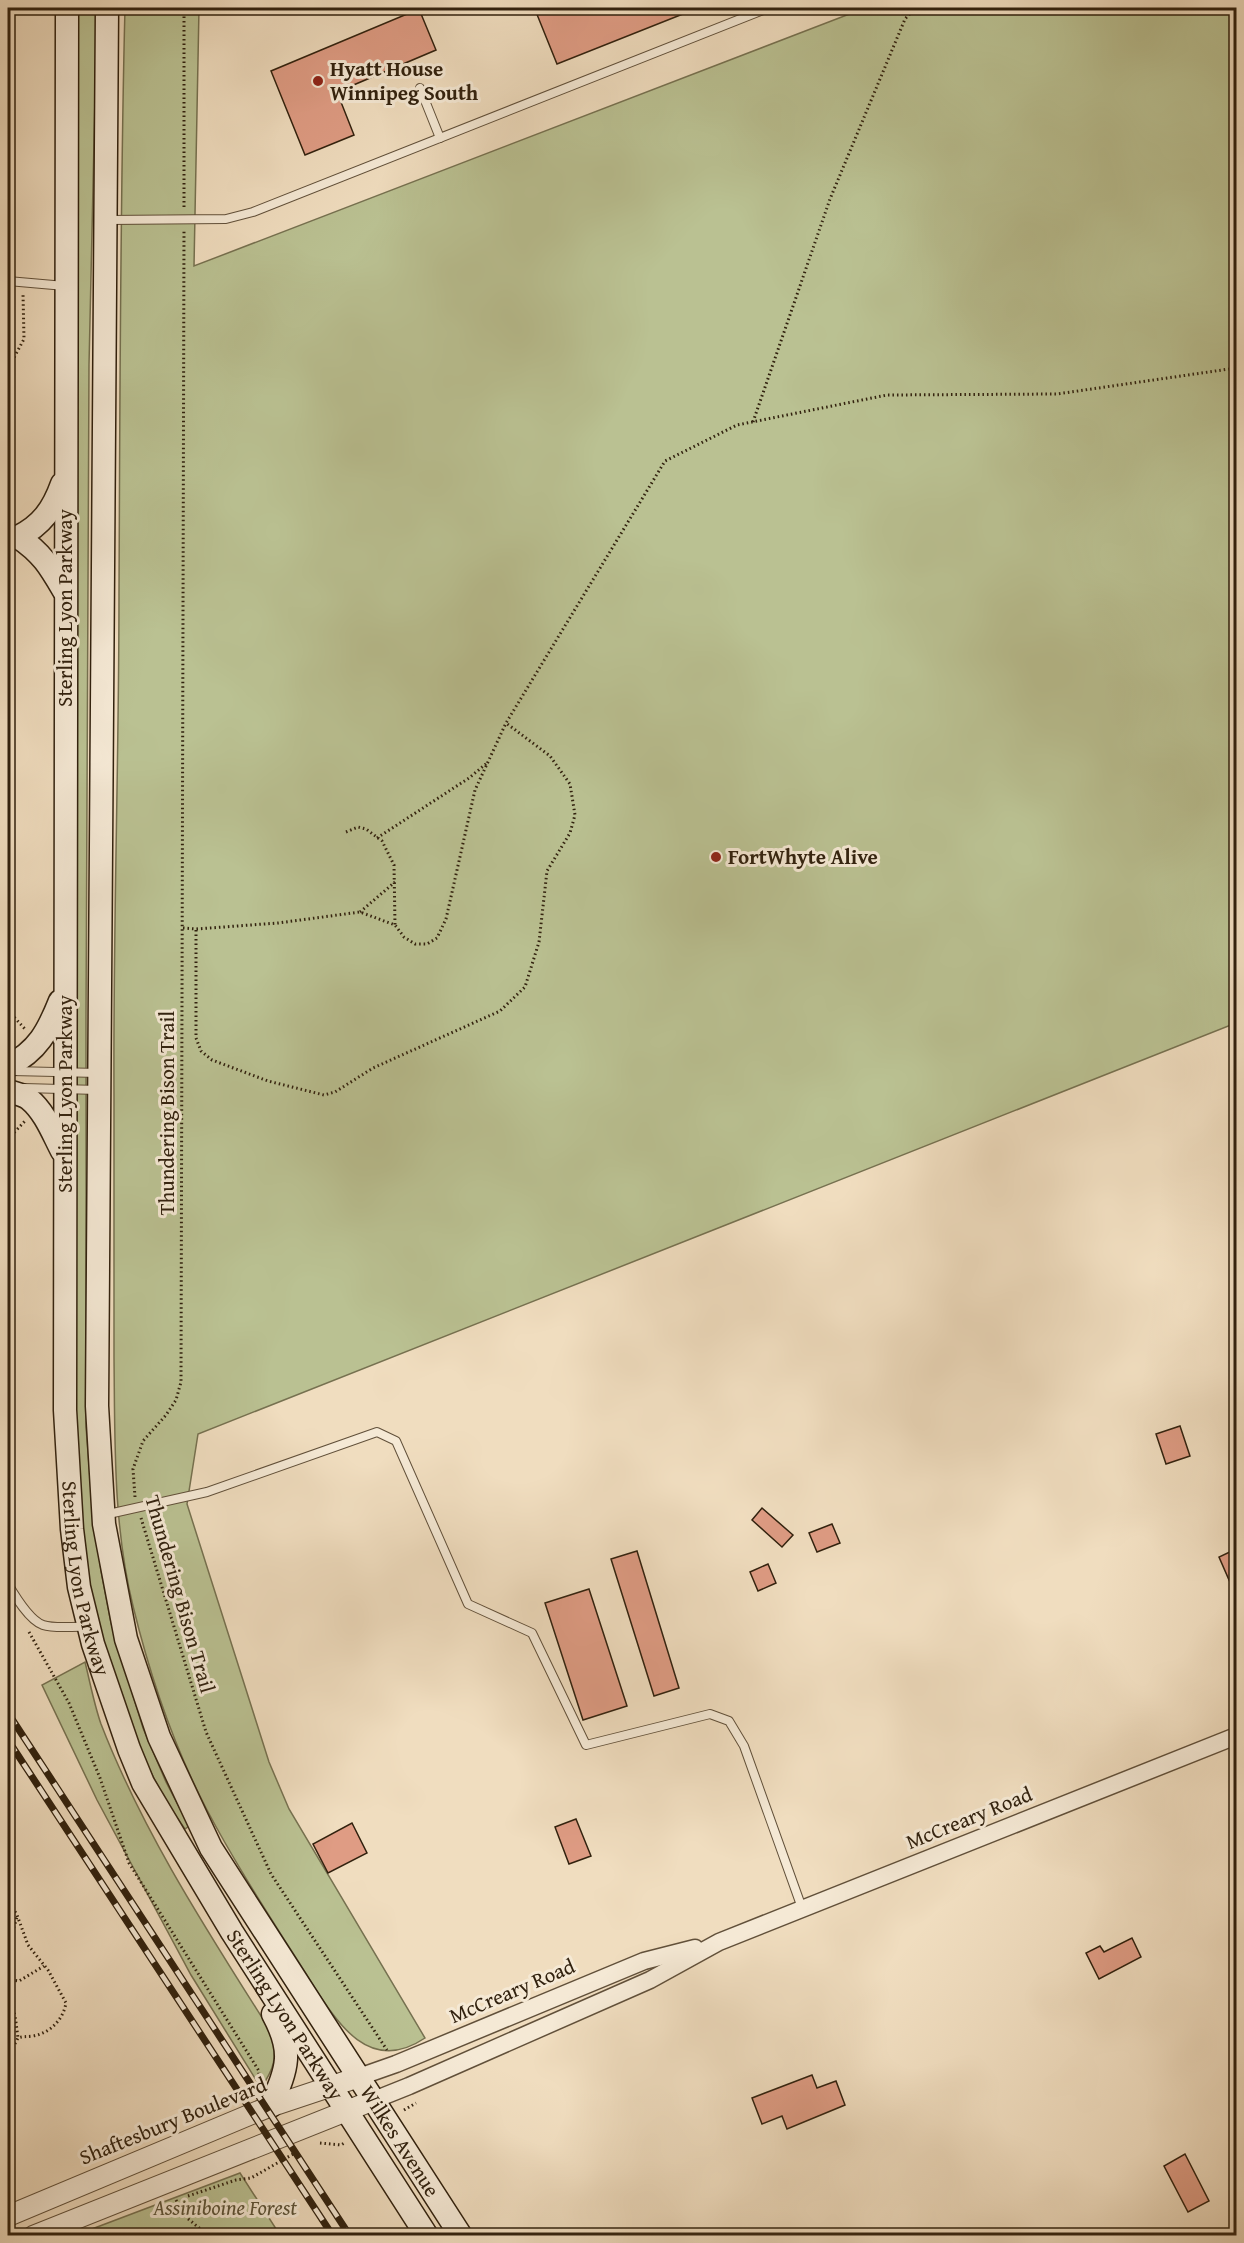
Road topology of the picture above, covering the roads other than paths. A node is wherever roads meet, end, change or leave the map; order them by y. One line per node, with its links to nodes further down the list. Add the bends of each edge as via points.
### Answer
1 (67, 8): 8 (main road, Sterling Lyon Parkway)
2 (107, 8): 6 (main road, Sterling Lyon Parkway)
3 (768, 8): 5 (lane)
4 (420, 88): 5 (lane)
5 (440, 138): 6 (lane, via 253,212 226,219)
6 (104, 220): 16 (main road, Sterling Lyon Parkway)
7 (8, 281): 8 (lane)
8 (66, 286): 9 (main road, Sterling Lyon Parkway)
9 (65, 474): 10 (main road, via 46,516 38,525); 11 (main road, Sterling Lyon Parkway)
10 (12, 537): 11 (main road, via 43,557)
11 (65, 594): 12 (main road, Sterling Lyon Parkway)
12 (65, 989): 13 (main road, via 49,1028 37,1045); 15 (main road, Sterling Lyon Parkway)
13 (8, 1066)
14 (8, 1071): 15 (lane)
15 (65, 1081): 16 (lane); 16 (lane); 17 (lane); 18 (main road, Sterling Lyon Parkway)
16 (98, 1082): 19 (main road, Sterling Lyon Parkway, via 96,1406)
17 (8, 1089): 18 (main road, via 28,1098 39,1109)
18 (65, 1159): 21 (main road, Sterling Lyon Parkway, via 65,1422 72,1529 79,1587)
19 (103, 1515): 23 (lane, via 207,1492 377,1432 396,1441 468,1604 532,1633 586,1745 710,1714 729,1721 744,1746); 26 (main road, Sterling Lyon Parkway, via 126,1639 159,1737 211,1848)
20 (8, 1584): 21 (lane, via 36,1621 44,1625)
21 (89, 1627): 24 (main road, Sterling Lyon Parkway, via 143,1784)
22 (1236, 1736): 23 (street, McCreary Road)
23 (802, 1908): 25 (street, McCreary Road)
24 (232, 1932): 27 (main road, Sterling Lyon Parkway); 29 (main road, via 250,1975 281,2029 286,2049 287,2066)
25 (719, 1942): 26 (street, McCreary Road, via 644,1961); 28 (street, McCreary Road, via 650,1980)
26 (358, 2077): 27 (street, Shaftesbury Boulevard); 28 (main road, Wilkes Avenue)
27 (332, 2086): 29 (street, Shaftesbury Boulevard); 30 (main road, Sterling Lyon Parkway)
28 (374, 2100): 30 (street); 34 (main road, Wilkes Avenue)
29 (271, 2106): 31 (street, Shaftesbury Boulevard)
30 (347, 2111): 32 (street); 33 (main road, Wilkes Avenue)
31 (8, 2216)
32 (33, 2235)
33 (428, 2235)
34 (461, 2235)

